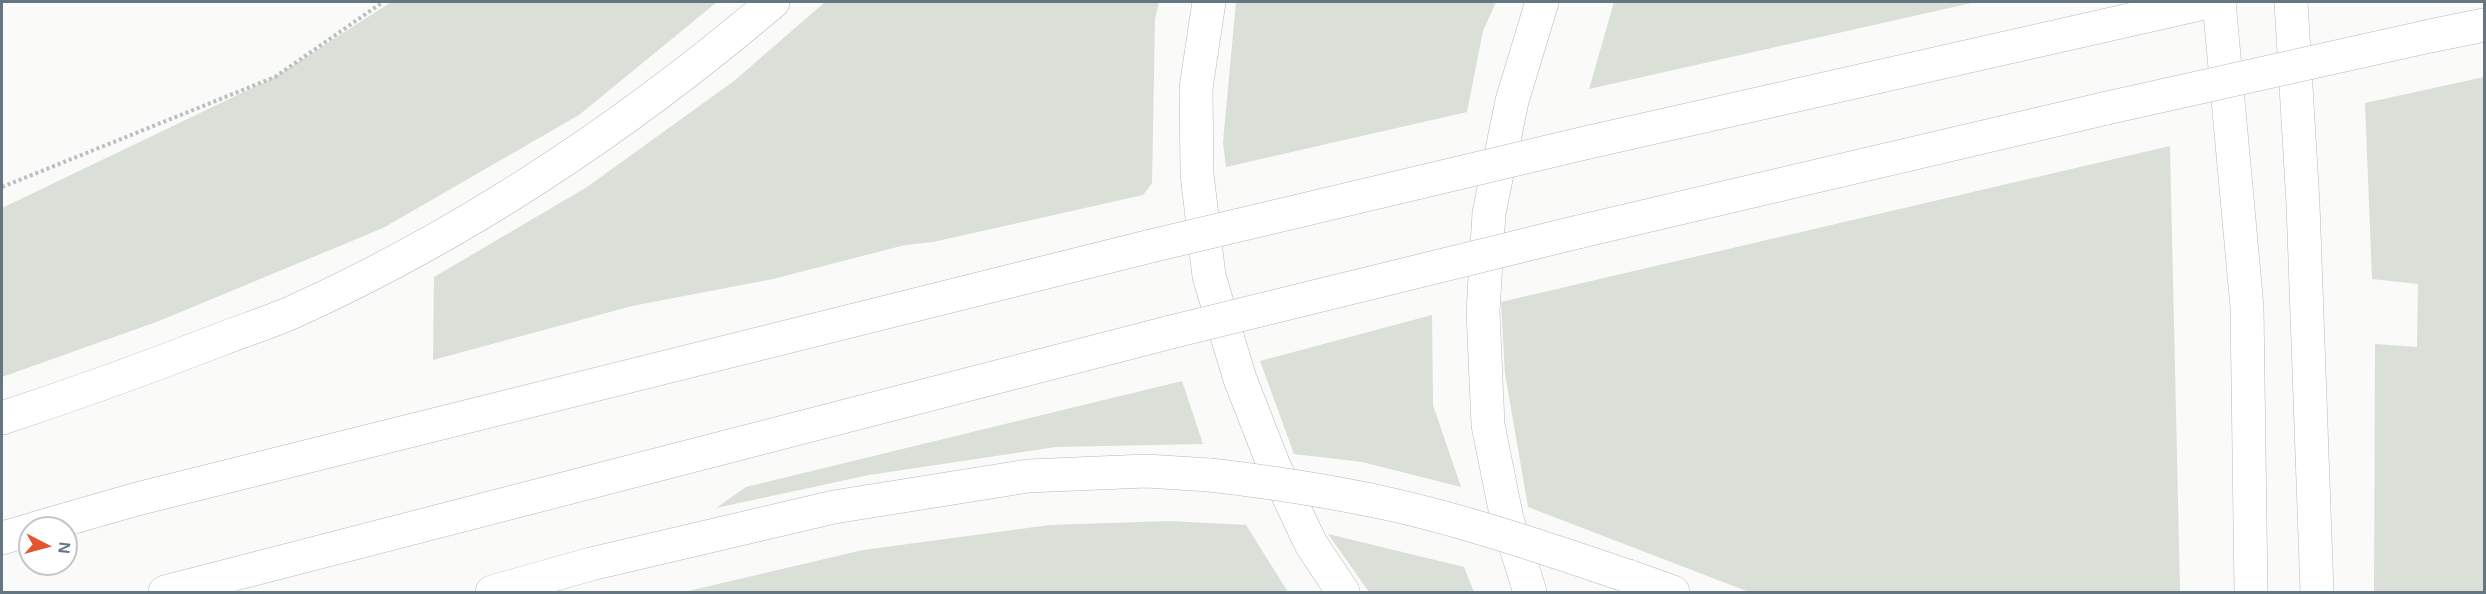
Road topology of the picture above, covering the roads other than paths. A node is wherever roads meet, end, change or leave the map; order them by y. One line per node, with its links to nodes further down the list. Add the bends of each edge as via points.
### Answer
1 (773, 2): 8 (highway, via 712,54 578,152 437,240 295,311 123,378)
2 (1209, 2): 14 (highway, via 1196,88 1197,174 1209,276 1240,380 1274,466 1311,544)
3 (1542, 2): 15 (highway, via 1512,101 1489,213 1483,311 1488,425 1507,519)
4 (2209, 2): 9 (highway, bridge, via 1151,246)
5 (2219, 2): 17 (highway, via 2247,307)
6 (2291, 2): 18 (highway, via 2303,204)
7 (2484, 25): 12 (highway, bridge, via 2107,108 1578,232 1171,332)
8 (2, 418)
9 (77, 516)
10 (18, 533): 11 (highway)
11 (2, 538)
12 (165, 592)
13 (492, 592): 16 (highway, bridge, via 591,564 834,507 1028,476 1146,471 1302,487 1390,504 1539,546)
14 (1343, 592)
15 (1530, 592)
16 (1673, 592)
17 (2251, 592)
18 (2317, 592)

